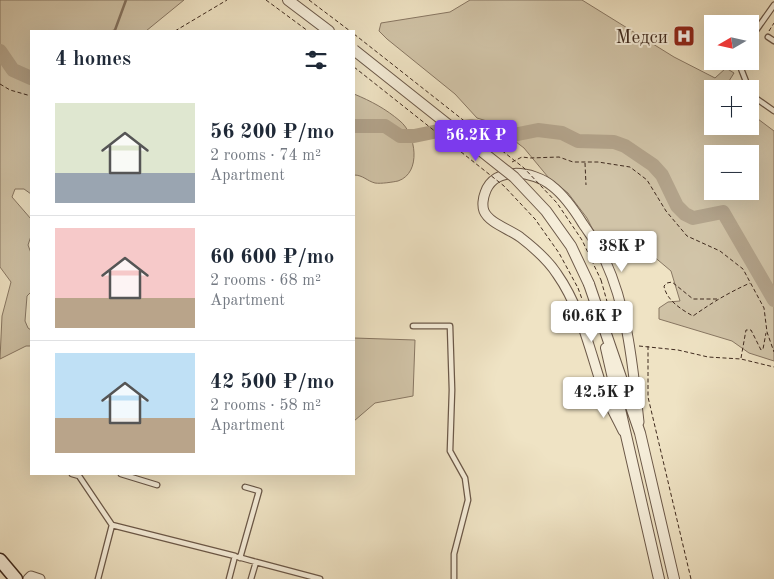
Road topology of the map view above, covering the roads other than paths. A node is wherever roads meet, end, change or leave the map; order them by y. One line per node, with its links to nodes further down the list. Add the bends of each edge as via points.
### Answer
1 (288, 0): 6 (street)
2 (774, 5): 3 (lane)
3 (765, 19): 4 (lane); 5 (lane)
4 (772, 23)
5 (759, 27)
6 (328, 30)
7 (768, 37): 8 (lane)
8 (774, 41)
9 (355, 51): 12 (street, bridge, via 514,177 546,211 571,246)
10 (759, 100): 11 (lane)
11 (774, 111)
12 (596, 303): 14 (street); 15 (street)
13 (413, 326): 31 (lane, via 450,326 450,451 465,478 468,500 454,554)
14 (640, 433): 15 (street, via 627,330 605,259 575,211 553,186 522,174 498,176 487,185 483,210 490,221 520,237 540,255 570,292 604,392); 33 (street)
15 (625, 436): 32 (street)
16 (80, 475): 20 (lane)
17 (124, 475): 18 (lane)
18 (157, 485)
19 (245, 487): 21 (lane, via 259,491)
20 (112, 525): 21 (lane); 27 (lane)
21 (237, 557): 23 (lane); 28 (lane)
22 (0, 560): 24 (main road)
23 (256, 562): 29 (lane); 30 (lane)
24 (16, 579)
25 (28, 579): 26 (street, via 31,576)
26 (40, 579)
27 (98, 579)
28 (229, 579)
29 (251, 579)
30 (320, 579)
31 (454, 579)
32 (659, 579)
33 (674, 579)

